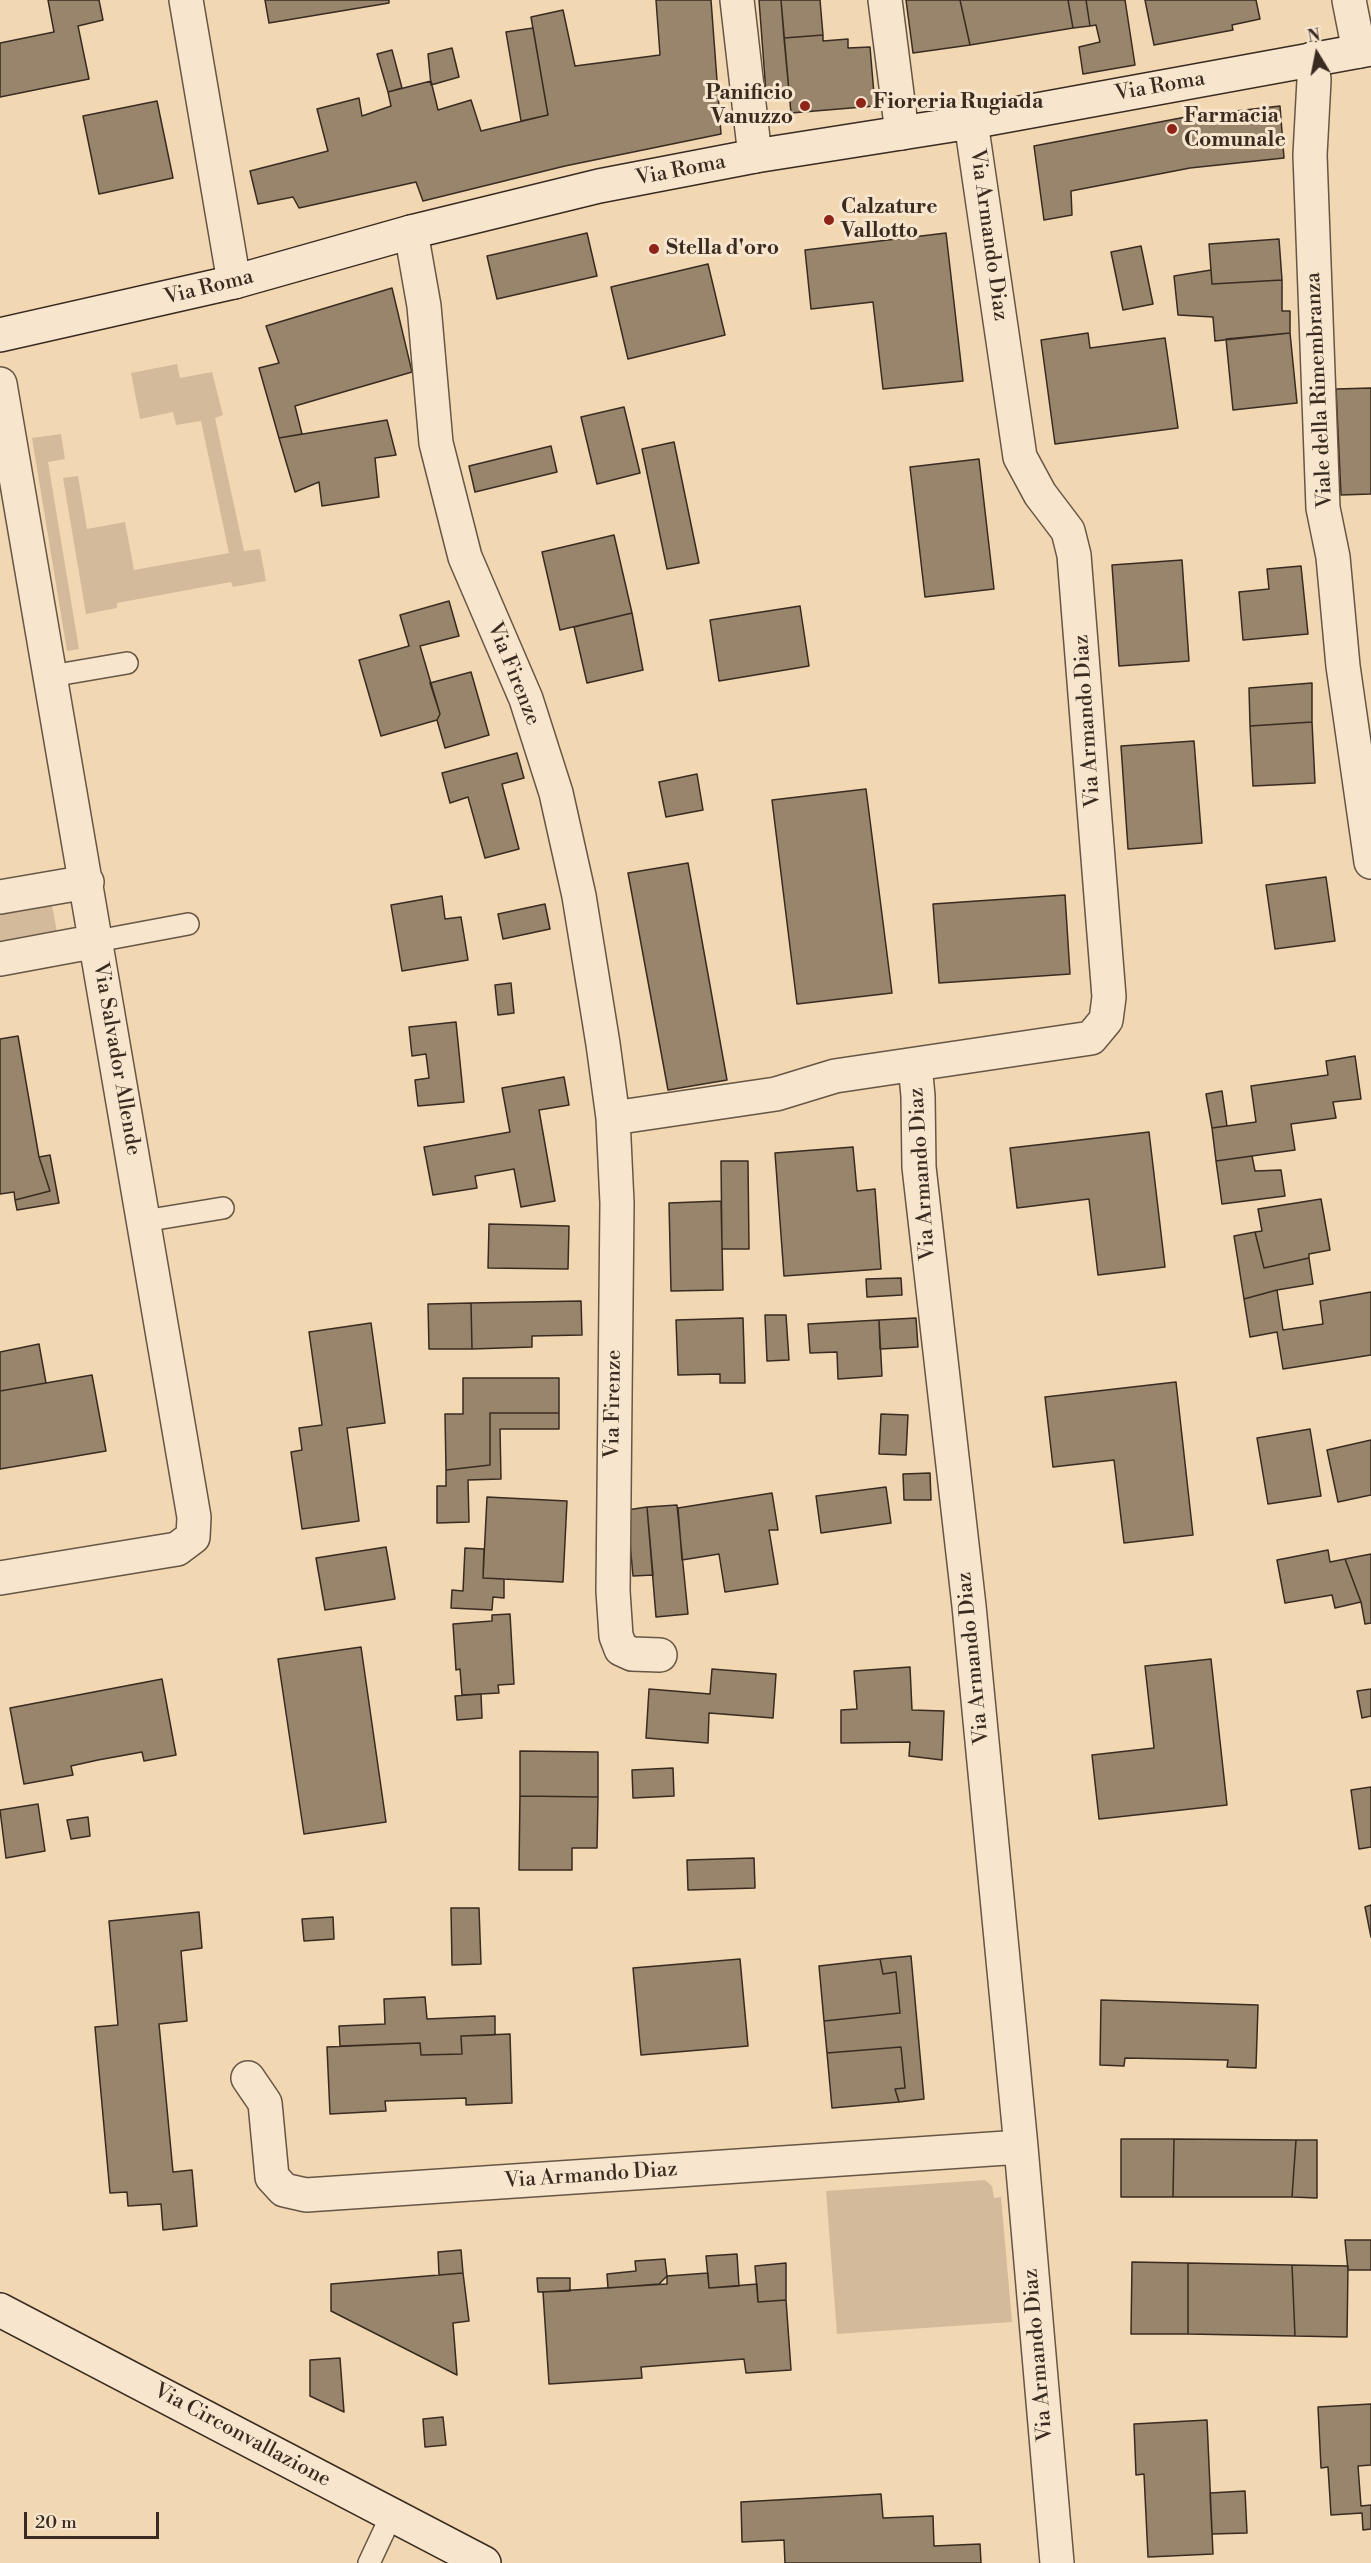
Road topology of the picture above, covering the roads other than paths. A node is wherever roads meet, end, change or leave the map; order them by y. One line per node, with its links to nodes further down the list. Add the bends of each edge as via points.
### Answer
1 (186, 0): 11 (street)
2 (737, 0): 9 (street)
3 (885, 0): 8 (street)
4 (1349, 0): 5 (street)
5 (1365, 50): 6 (street, Via Roma)
6 (1312, 59): 7 (street, Via Roma); 16 (street, Viale della Rimembranza, via 1310,155 1323,508)
7 (971, 122): 8 (street, Via Roma); 22 (street, Via Armando Diaz, via 1020,458 1040,494 1068,531 1074,555 1109,997 1106,1020 1090,1038)
8 (902, 133): 9 (street, Via Roma)
9 (755, 156): 10 (street, Via Roma, via 599,186)
10 (411, 232): 11 (street, Via Roma); 23 (street, Via Firenze, via 424,306 436,443 465,558 526,699 556,793 579,896)
11 (234, 282): 12 (street, Via Roma)
12 (0, 335)
13 (0, 384): 15 (street, Via Salvador Allende)
14 (127, 663): 15 (lane)
15 (51, 676): 17 (street, Via Salvador Allende)
16 (1371, 862)
17 (87, 882): 18 (street); 20 (street, Via Salvador Allende)
18 (0, 897)
19 (188, 924): 20 (lane)
20 (97, 940): 21 (street); 25 (street, Via Salvador Allende)
21 (0, 959)
22 (915, 1065): 23 (street, via 836,1076 777,1094); 29 (street, Via Armando Diaz, via 920,1178 969,1606)
23 (613, 1118): 27 (street, Via Firenze, via 617,1203 612,1465 616,1636 621,1649 632,1654)
24 (223, 1208): 25 (lane)
25 (144, 1221): 26 (street, Via Salvador Allende, via 194,1517 193,1537 177,1550)
26 (0, 1578)
27 (660, 1655)
28 (248, 2078): 29 (street, Via Armando Diaz, via 264,2103 272,2177 284,2190 306,2195)
29 (1021, 2147): 34 (street, Via Armando Diaz)
30 (0, 2310): 31 (street, Via Circonvallazione)
31 (392, 2514): 32 (lane); 33 (street, Via Circonvallazione)
32 (369, 2563)
33 (484, 2563)
34 (1057, 2563)

